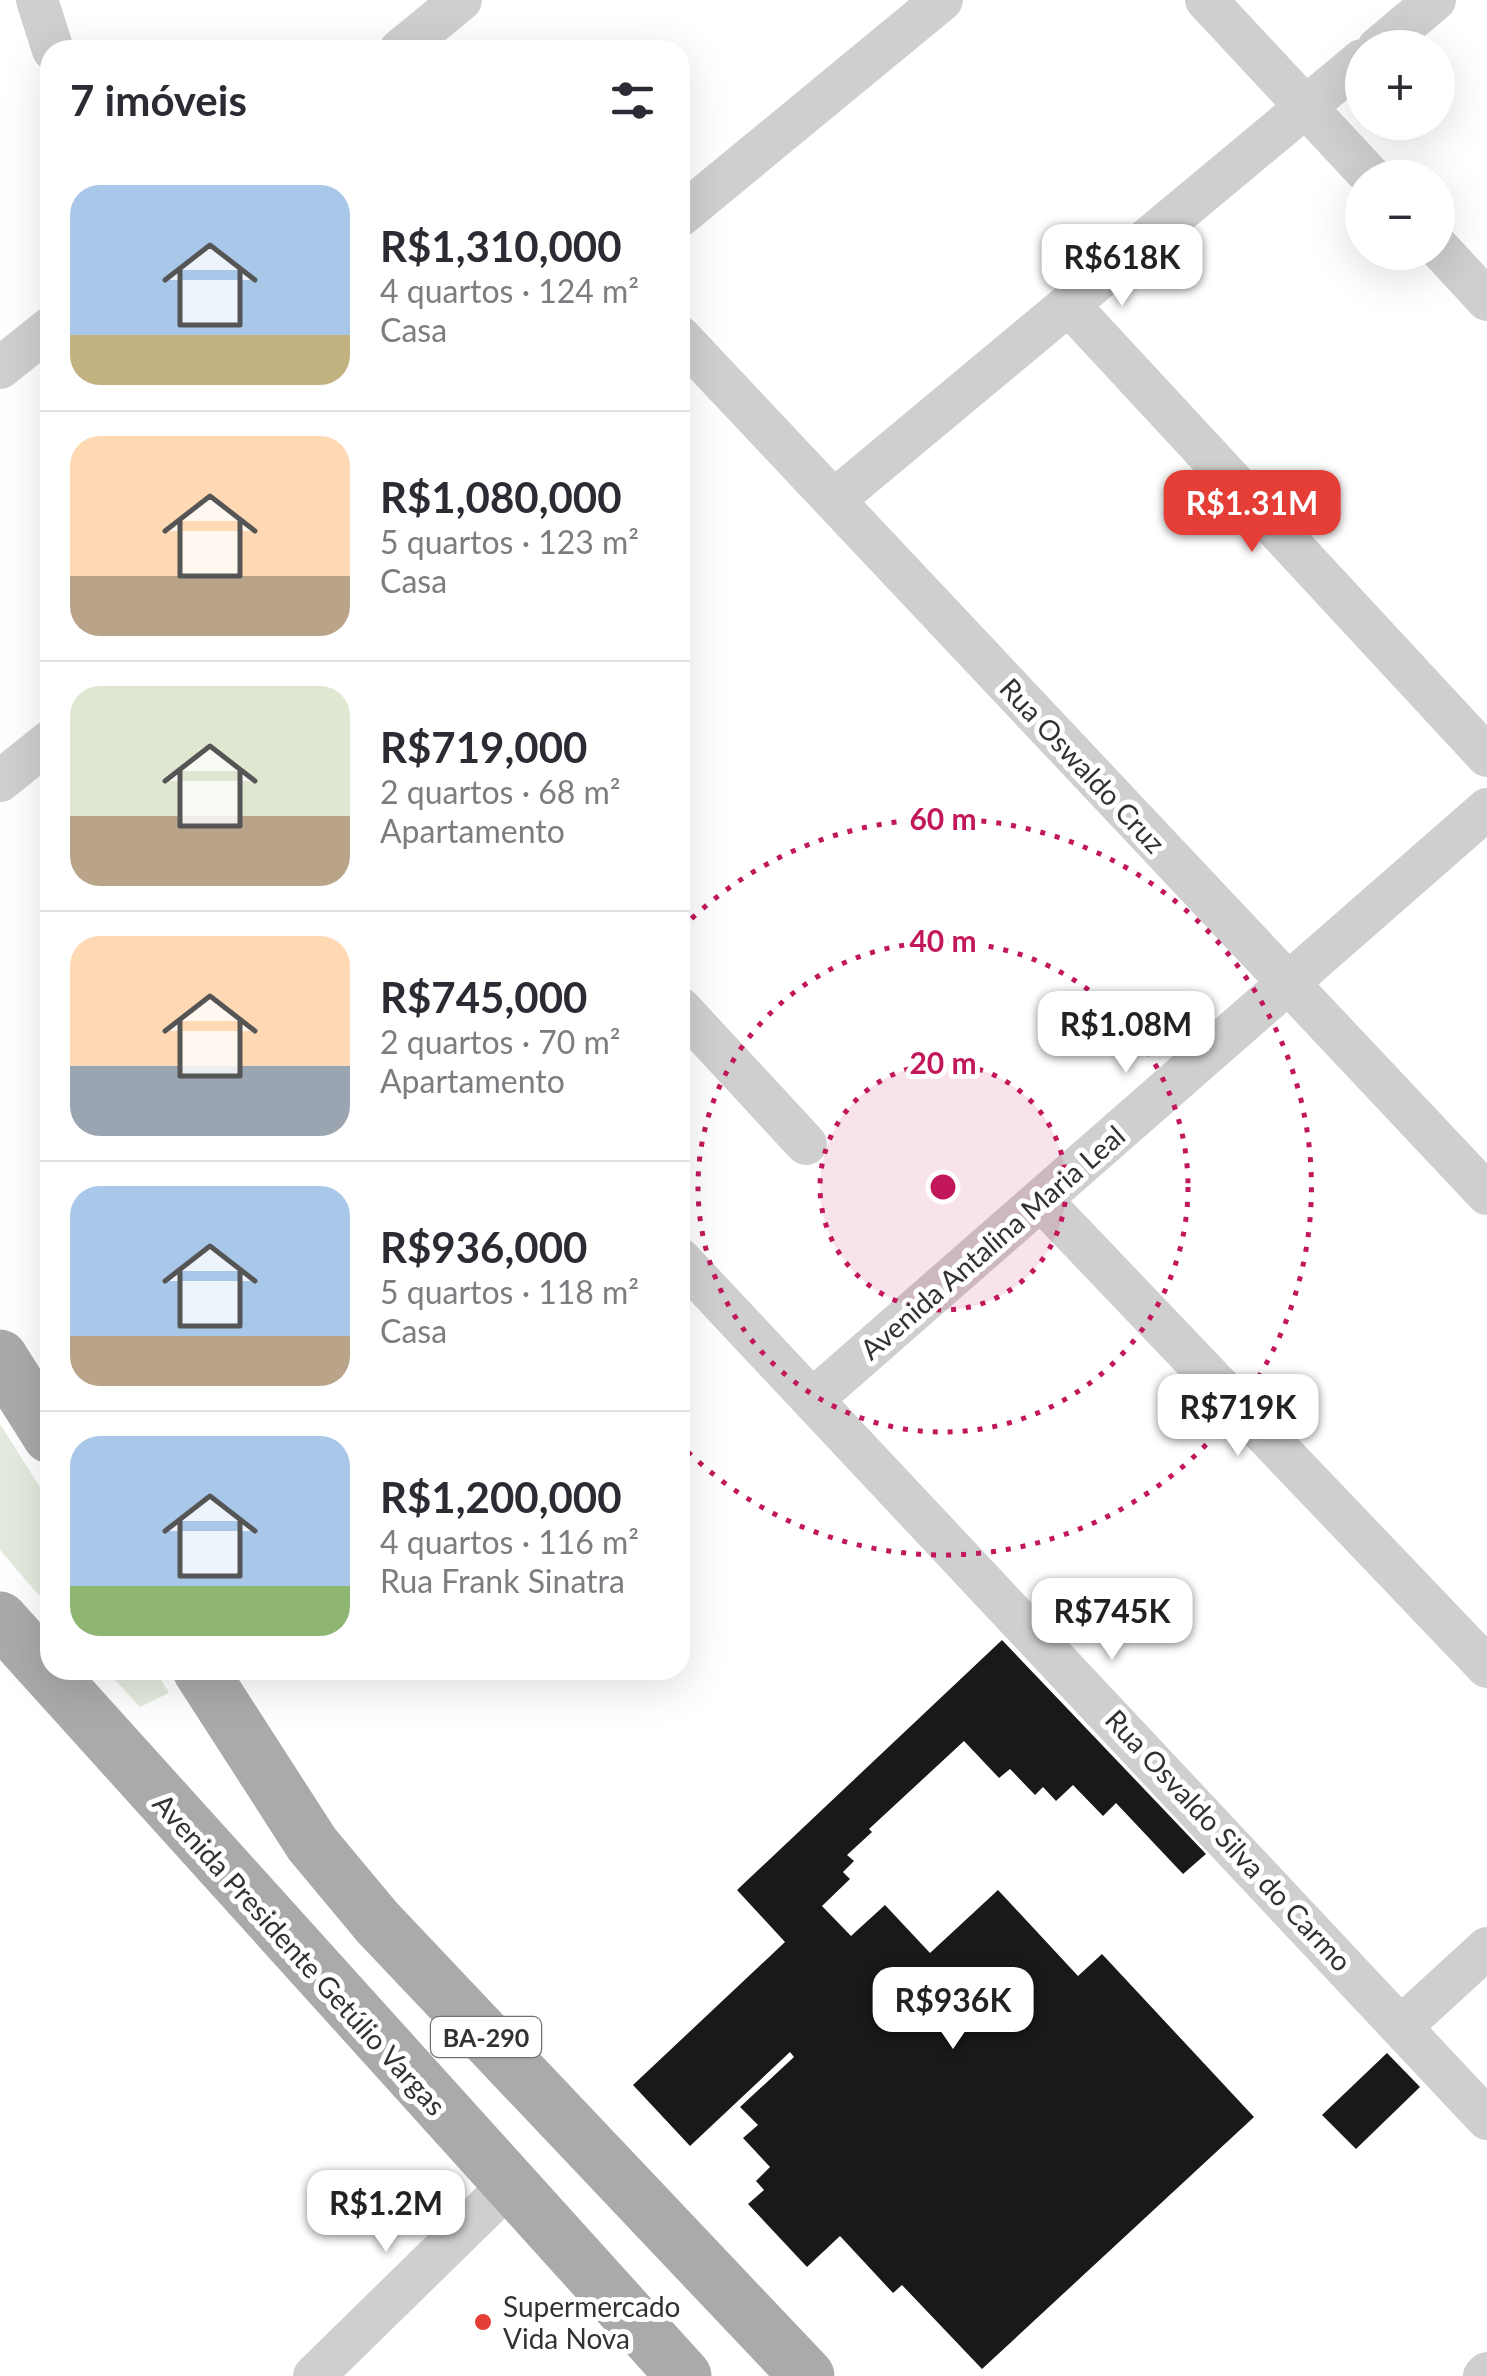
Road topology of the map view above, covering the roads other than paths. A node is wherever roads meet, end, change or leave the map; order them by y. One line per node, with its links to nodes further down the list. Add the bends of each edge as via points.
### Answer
1 (37, 0): 7 (street)
2 (461, 0): 8 (street)
3 (942, 0): 12 (street)
4 (1206, 0): 10 (street)
5 (1435, 0): 6 (street)
6 (1399, 30)
7 (50, 40)
8 (412, 40)
9 (1345, 74): 10 (street)
10 (1306, 107): 11 (street); 15 (street)
11 (1355, 160)
12 (690, 208)
13 (1455, 265): 14 (street)
14 (1487, 300)
15 (1069, 306): 19 (street); 21 (street)
16 (40, 336): 18 (street)
17 (690, 348): 19 (street, Rua Oswaldo Cruz)
18 (0, 368)
19 (834, 500): 24 (street, Rua Oswaldo Cruz)
20 (40, 750): 22 (street)
21 (1487, 756)
22 (0, 781)
23 (1487, 809): 24 (street, Avenida Antalina Maria Leal)
24 (1288, 982): 27 (street, Rua Oswaldo Cruz); 28 (street, Avenida Antalina Maria Leal)
25 (690, 1019): 26 (street)
26 (806, 1144)
27 (1487, 1194)
28 (1041, 1200): 31 (street, Avenida Antalina Maria Leal); 35 (street)
29 (690, 1269): 31 (street, Rua Osvaldo Silva do Carmo)
30 (0, 1358): 32 (main road)
31 (814, 1399): 39 (street, Rua Osvaldo Silva do Carmo)
32 (40, 1420)
33 (0, 1619): 34 (main road, Avenida Presidente Getúlio Vargas / BA-290)
34 (40, 1664)
35 (1487, 1668)
36 (55, 1680): 41 (main road, Avenida Presidente Getúlio Vargas / BA-290)
37 (206, 1680): 44 (main road, BA-290, via 312,1844 376,1922)
38 (1487, 1948): 39 (street)
39 (1403, 2025): 40 (street, Rua Osvaldo Silva do Carmo)
40 (1487, 2119)
41 (508, 2186): 42 (street); 43 (main road, Avenida Presidente Getúlio Vargas / BA-290)
42 (314, 2376)
43 (684, 2376)
44 (806, 2376)

